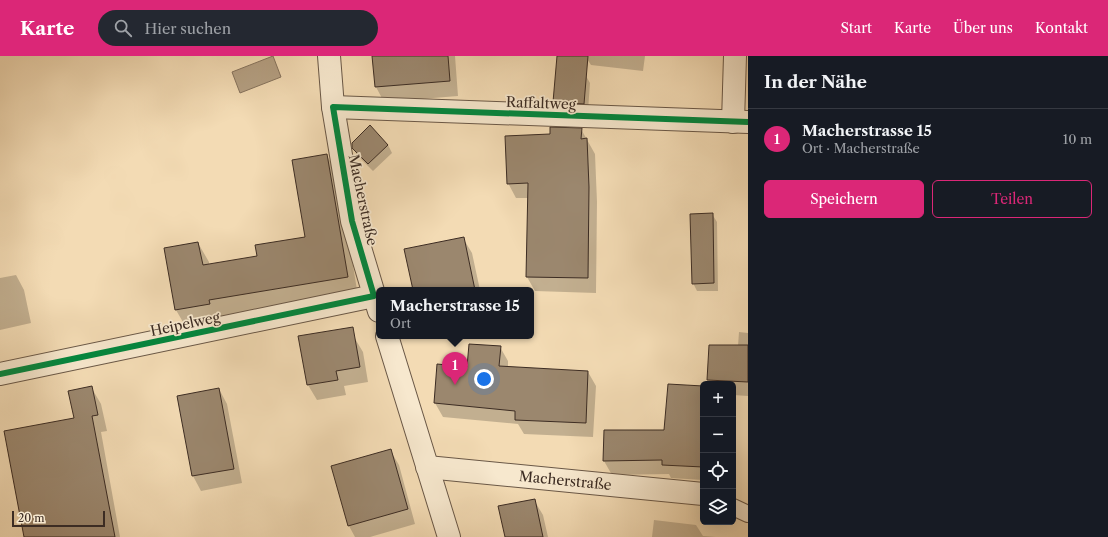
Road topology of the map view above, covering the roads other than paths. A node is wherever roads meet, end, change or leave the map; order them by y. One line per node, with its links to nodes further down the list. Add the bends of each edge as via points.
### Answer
1 (329, 56): 3 (street, Macherstraße)
2 (735, 56): 4 (street, Raffaltweg)
3 (333, 107): 4 (street, Raffaltweg); 5 (street, Macherstraße, via 352,221)
4 (741, 122)
5 (376, 301)
6 (376, 304): 8 (street, Heipelweg)
7 (388, 339): 9 (street)
8 (0, 374)
9 (427, 467): 10 (street, Macherstraße); 13 (street)
10 (700, 494)
11 (736, 509): 12 (lane)
12 (748, 514)
13 (449, 537)

